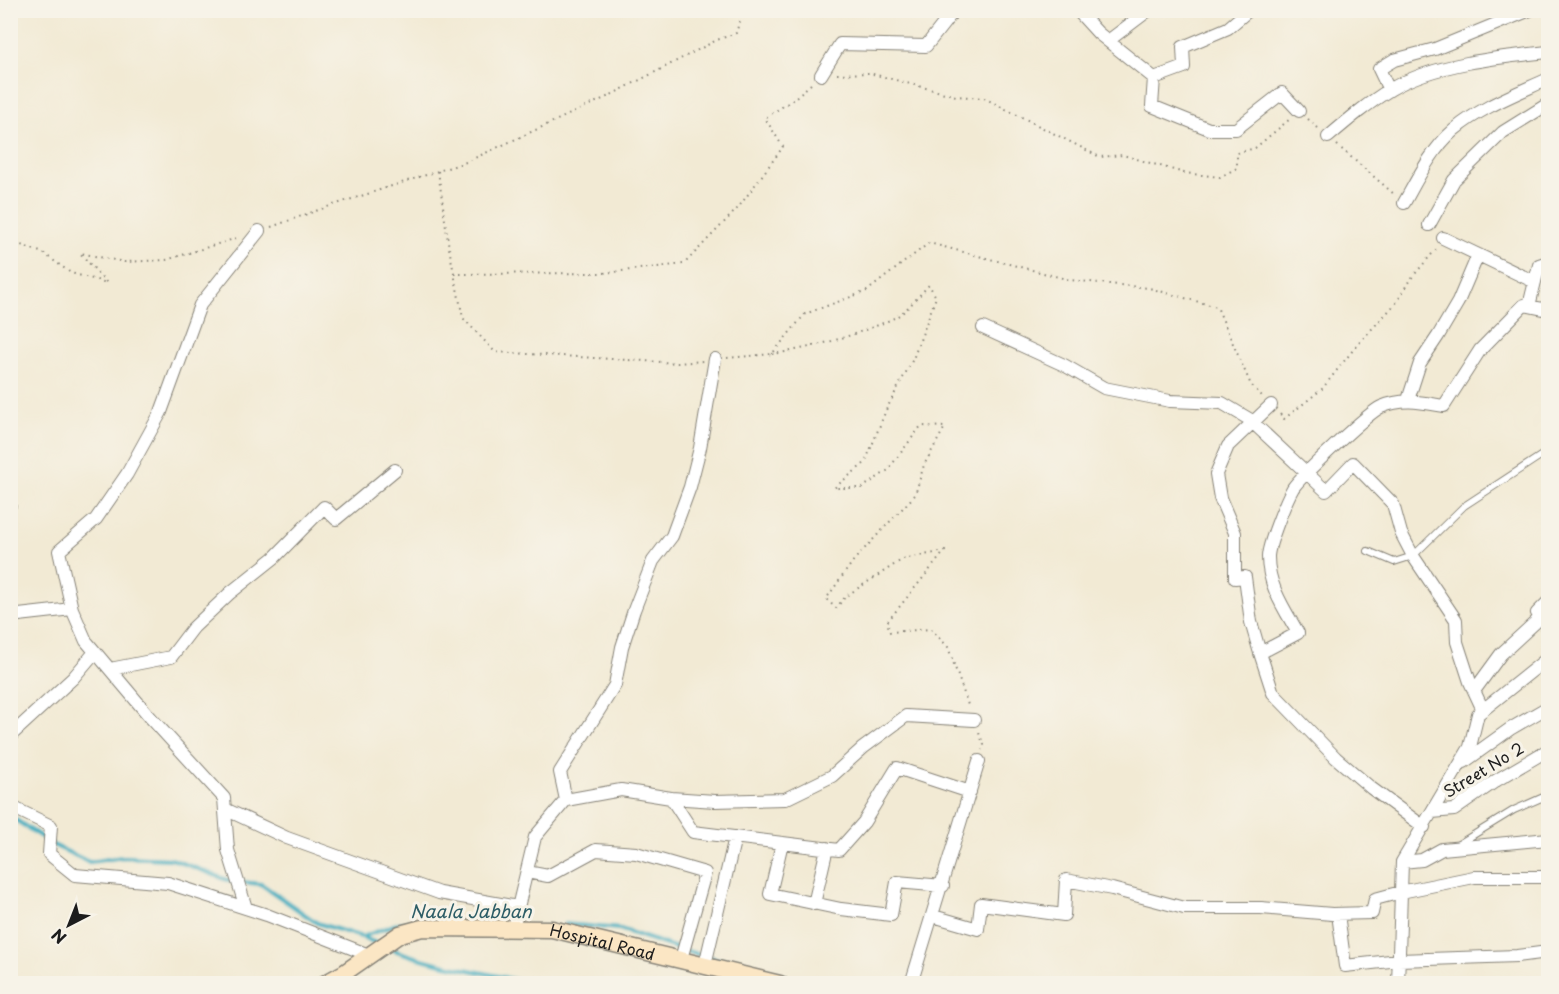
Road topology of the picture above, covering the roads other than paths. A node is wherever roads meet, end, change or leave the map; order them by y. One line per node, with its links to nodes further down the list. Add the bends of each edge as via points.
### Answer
1 (950, 10): 8 (street, via 952,13 926,46 840,44)
2 (1077, 10): 6 (street)
3 (1149, 10): 6 (street)
4 (1250, 10): 9 (street, via 1228,28 1183,47 1184,67)
5 (1530, 10): 11 (street, via 1435,49 1394,60 1379,69)
6 (1108, 41): 9 (street)
7 (1548, 52): 11 (street, via 1492,58 1434,72)
8 (821, 75)
9 (1154, 78): 13 (street, via 1152,106 1209,129 1236,129 1282,93)
10 (1548, 80): 15 (street, via 1490,105 1454,130 1428,162)
11 (1389, 90): 14 (street)
12 (1548, 104): 16 (street, via 1503,132 1454,180)
13 (1299, 111)
14 (1328, 137)
15 (1404, 203)
16 (1429, 225)
17 (259, 231): 37 (street, via 200,305 161,412 127,474 96,519 59,551)
18 (1443, 238): 19 (street)
19 (1478, 255): 21 (street); 26 (street, via 1458,302 1420,363)
20 (1548, 262): 21 (street, via 1539,265)
21 (1535, 282): 22 (street)
22 (1529, 306): 23 (street); 26 (street, via 1524,305 1480,350 1444,406)
23 (1548, 310)
24 (982, 328): 28 (street, via 1104,388 1170,400 1222,404)
25 (715, 360): 54 (street, via 690,487 672,536 653,561 634,610 615,686 560,772)
26 (1408, 400): 31 (street, via 1378,408)
27 (1271, 405): 28 (street)
28 (1252, 422): 31 (street); 40 (street, via 1228,446 1216,474 1220,498 1235,533 1235,578 1245,577)
29 (1548, 451): 35 (lane, via 1464,506)
30 (395, 470): 42 (street, via 336,519 324,507 274,558 193,628 171,657)
31 (1308, 473): 35 (street, via 1326,490 1353,463 1393,504); 40 (street, via 1293,488 1268,556 1275,594 1298,633)
32 (10, 499): 33 (street)
33 (10, 506)
34 (1368, 551): 35 (lane, via 1394,562)
35 (1413, 556): 43 (street, via 1456,620 1457,642)
36 (1548, 602): 43 (street, via 1537,613 1540,618 1501,654)
37 (72, 609): 38 (street); 39 (street)
38 (10, 616)
39 (95, 652): 42 (street); 47 (street, via 73,678)
40 (1260, 653): 58 (street, via 1273,693 1336,758)
41 (1548, 658): 45 (street)
42 (110, 669): 56 (street, via 224,798)
43 (1474, 691): 45 (street)
44 (1548, 707): 50 (street)
45 (1483, 710): 50 (street, via 1478,714 1470,747)
46 (974, 720): 53 (street, via 906,716 832,776 785,799)
47 (10, 736)
48 (1548, 750): 57 (street, Street No 2, via 1454,810)
49 (979, 761): 51 (street)
50 (1460, 765): 57 (street)
51 (970, 792): 62 (street, via 897,768 864,822 839,850); 67 (street)
52 (1548, 795): 63 (lane, via 1514,810)
53 (671, 798): 54 (street, via 621,790); 59 (street, via 693,832)
54 (566, 800): 65 (street, via 535,837)
55 (10, 806): 71 (street, via 51,826 49,854 75,875 168,883)
56 (225, 809): 70 (street, via 287,838 439,893); 71 (street, via 228,850)
57 (1432, 812): 58 (street)
58 (1424, 827): 64 (street)
59 (735, 837): 61 (street); 78 (street)
60 (1548, 839): 63 (street)
61 (782, 843): 62 (street); 69 (street, via 770,894)
62 (827, 848): 69 (street)
63 (1452, 848): 64 (street, via 1422,860)
64 (1402, 862): 68 (street)
65 (527, 872): 70 (street); 76 (street, via 548,876 596,850 636,853 705,873)
66 (1548, 877): 68 (street, via 1474,877)
67 (942, 886): 69 (street, via 897,882 891,915); 73 (street)
68 (1401, 892): 72 (street, via 1375,899 1372,913); 79 (street)
69 (814, 904)
70 (518, 907): 74 (street)
71 (246, 908): 77 (street)
72 (1338, 914): 73 (street, via 1184,908 1066,880 1064,915 981,904 978,929); 79 (street, via 1345,966)
73 (933, 916): 82 (street)
74 (513, 928): 76 (main road, Hospital Road, via 552,929); 77 (main road, Hospital Road, via 422,928 400,934)
75 (1548, 952): 79 (street)
76 (682, 953): 78 (main road, Hospital Road)
77 (369, 955): 80 (main road, Hospital Road)
78 (706, 959): 81 (main road, Hospital Road)
79 (1399, 960): 83 (street)
80 (324, 984)
81 (780, 984)
82 (911, 984)
83 (1398, 984)

